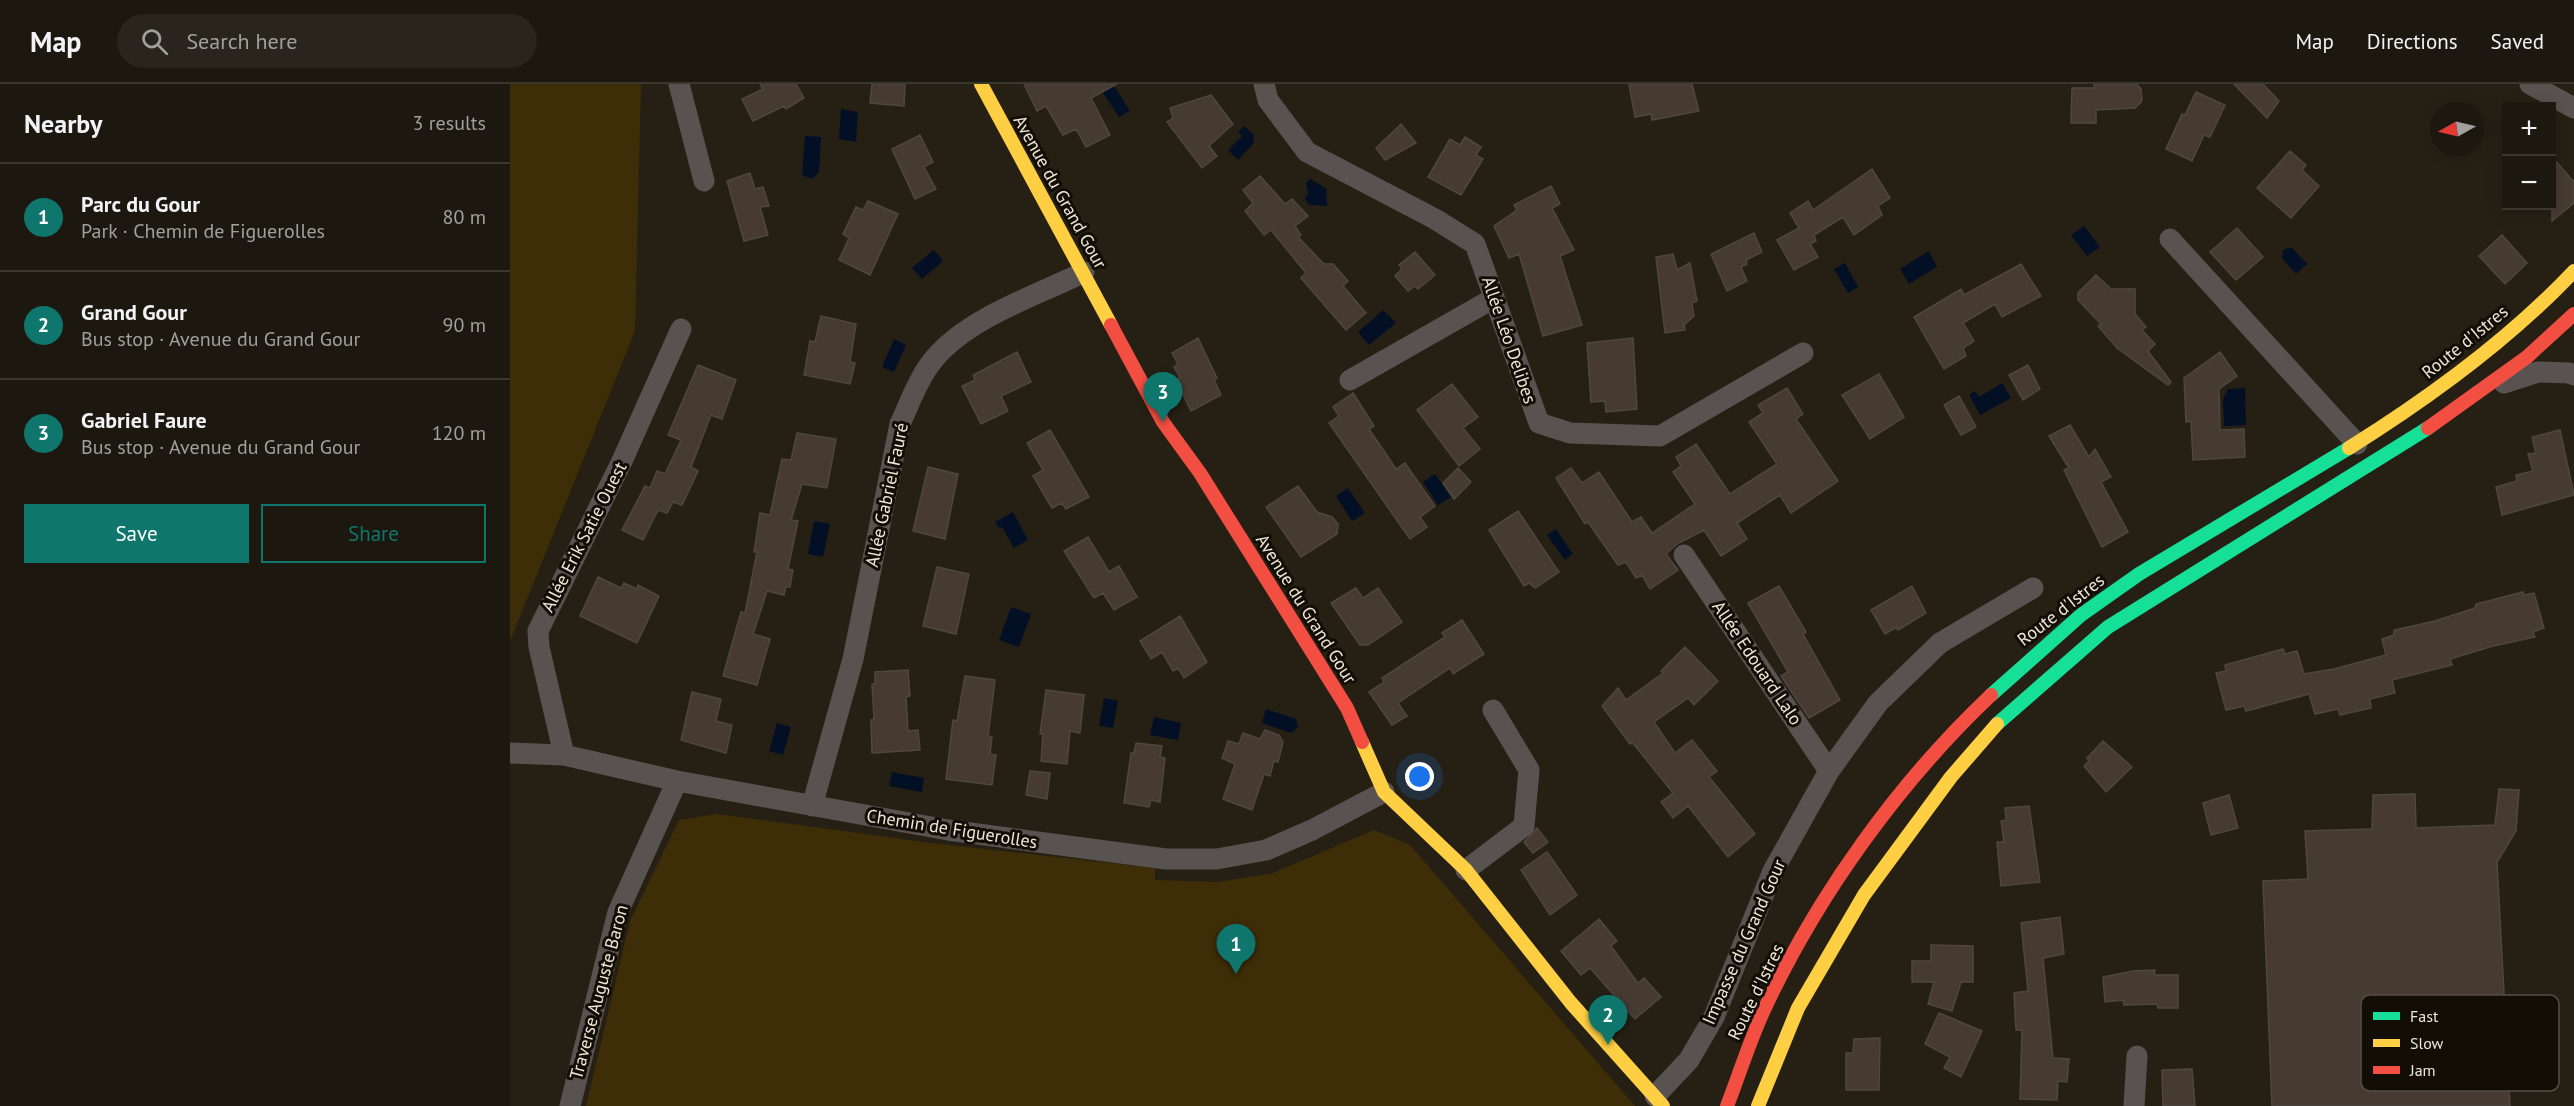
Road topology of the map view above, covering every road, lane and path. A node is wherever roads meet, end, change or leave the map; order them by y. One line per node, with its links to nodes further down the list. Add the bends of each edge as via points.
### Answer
1 (680, 84): 6 (street)
2 (981, 84): 8 (main road, Avenue du Grand Gour)
3 (1264, 84): 10 (street, Allée Léo Delibes, via 1268,100 1307,152 1475,244)
4 (2530, 84): 5 (street)
5 (2574, 108)
6 (704, 181)
7 (2170, 239): 17 (street)
8 (1084, 272): 25 (main road, Avenue du Grand Gour, via 1163,422 1200,473 1347,708); 26 (street, Allée Gabriel Fauré, via 963,330 933,359 916,388 900,424 852,659)
9 (2571, 281): 17 (main road, Route d'Istres, via 2432,393)
10 (1494, 298): 13 (street, Allée Léo Delibes, via 1539,423 1570,433 1660,436); 15 (street)
11 (2574, 314): 16 (main road)
12 (681, 329): 22 (street, Allée Erik Satie Ouest, via 622,461 538,631)
13 (1803, 353)
14 (2574, 375): 16 (street, via 2538,372)
15 (1350, 380)
16 (2484, 390): 32 (main road, via 2400,447 2108,627 2001,720 1951,777 1864,895 1798,1008)
17 (2357, 444): 31 (main road, Route d'Istres, via 2139,573 2022,664 1946,739 1872,830 1802,938 1768,1001)
18 (1684, 555): 23 (street, Allée Edouard Lalo)
19 (2033, 588): 23 (street, Impasse du Grand Gour, via 1940,643 1878,703)
20 (1493, 710): 27 (street, via 1529,770 1524,826)
21 (510, 753): 22 (street, Chemin de Figuerolles)
22 (564, 755): 24 (street, Chemin de Figuerolles)
23 (1829, 771): 29 (street, Impasse du Grand Gour, via 1773,871 1714,1017)
24 (677, 781): 26 (street, Chemin de Figuerolles); 30 (street, Traverse Auguste Baron, via 618,912)
25 (1384, 792): 26 (street, Chemin de Figuerolles, via 1266,850 1217,859 1166,860 948,830); 27 (main road, Avenue du Grand Gour)
26 (812, 806)
27 (1466, 870): 29 (main road, Avenue du Grand Gour, via 1570,1003)
28 (2137, 1056): 33 (street)
29 (1659, 1101)
30 (570, 1106)
31 (1727, 1106)
32 (1758, 1106)
33 (2134, 1106)

